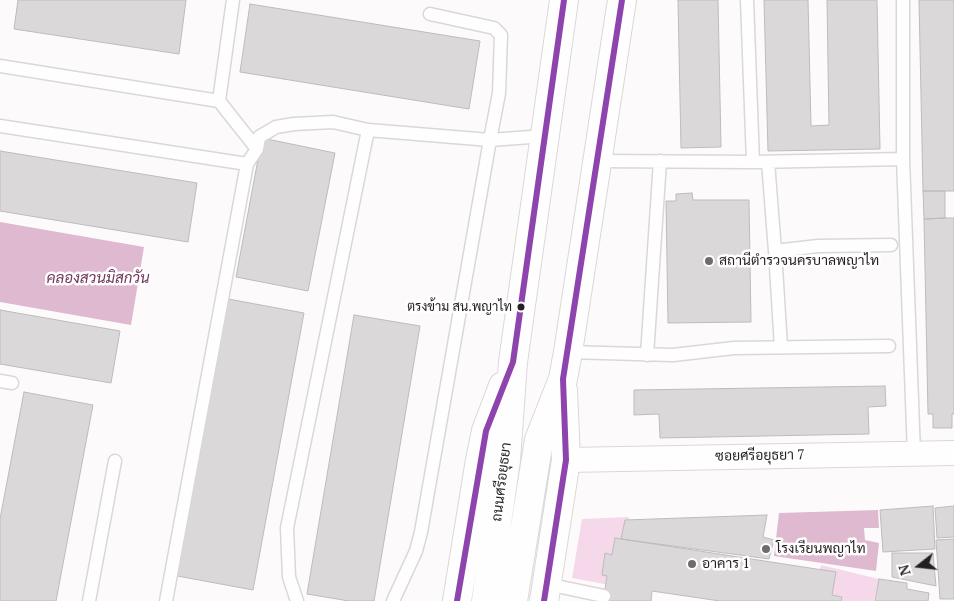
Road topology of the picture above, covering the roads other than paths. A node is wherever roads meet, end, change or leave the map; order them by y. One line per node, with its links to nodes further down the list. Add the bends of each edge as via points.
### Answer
1 (233, 0): 8 (lane)
2 (564, 0): 11 (main road, ถนนศรีอยุธยา)
3 (622, 0): 15 (main road, ถนนศรีอยุธยา)
4 (747, 0): 17 (lane)
5 (903, 0): 14 (lane)
6 (430, 14): 12 (lane, via 494,28 501,35 499,94)
7 (0, 66): 8 (lane)
8 (219, 101): 13 (lane)
9 (0, 126): 19 (lane)
10 (368, 130): 12 (lane); 13 (lane, via 333,122 276,127 259,137); 36 (lane, via 287,528 289,576)
11 (544, 136): 12 (lane); 26 (main road, ถนนศรีอยุธยา)
12 (490, 140): 37 (lane, via 421,532 416,551)
13 (257, 149): 19 (lane)
14 (903, 159): 18 (lane); 29 (lane)
15 (597, 161): 16 (lane); 24 (main road, ถนนศรีอยุธยา)
16 (660, 161): 17 (lane); 25 (lane)
17 (753, 162): 18 (lane)
18 (768, 162): 21 (lane)
19 (247, 164): 35 (lane)
20 (891, 245): 21 (lane)
21 (775, 250): 23 (lane)
22 (889, 346): 23 (lane)
23 (781, 347): 25 (lane)
24 (568, 352): 25 (lane); 27 (main road, ถนนศรีอยุธยา)
25 (647, 355)
26 (513, 362): 38 (main road, ถนนศรีอยุธยา, via 486,431); 39 (main road, ถนนศรีอยุธยา, via 506,460)
27 (563, 379): 30 (main road, ถนนศรีอยุธยา); 40 (main road, ถนนศรีอยุธยา, via 539,440)
28 (954, 452): 29 (street, ซอยศรีอยุธยา 7)
29 (914, 454): 30 (street, ซอยศรีอยุธยา 7)
30 (566, 460): 32 (main road, ถนนศรีอยุธยา)
31 (114, 461): 34 (lane)
32 (546, 592): 33 (lane)
33 (604, 596)
34 (89, 601)
35 (166, 601)
36 (297, 601)
37 (393, 601)
38 (457, 601)
39 (486, 601)
40 (513, 601)

